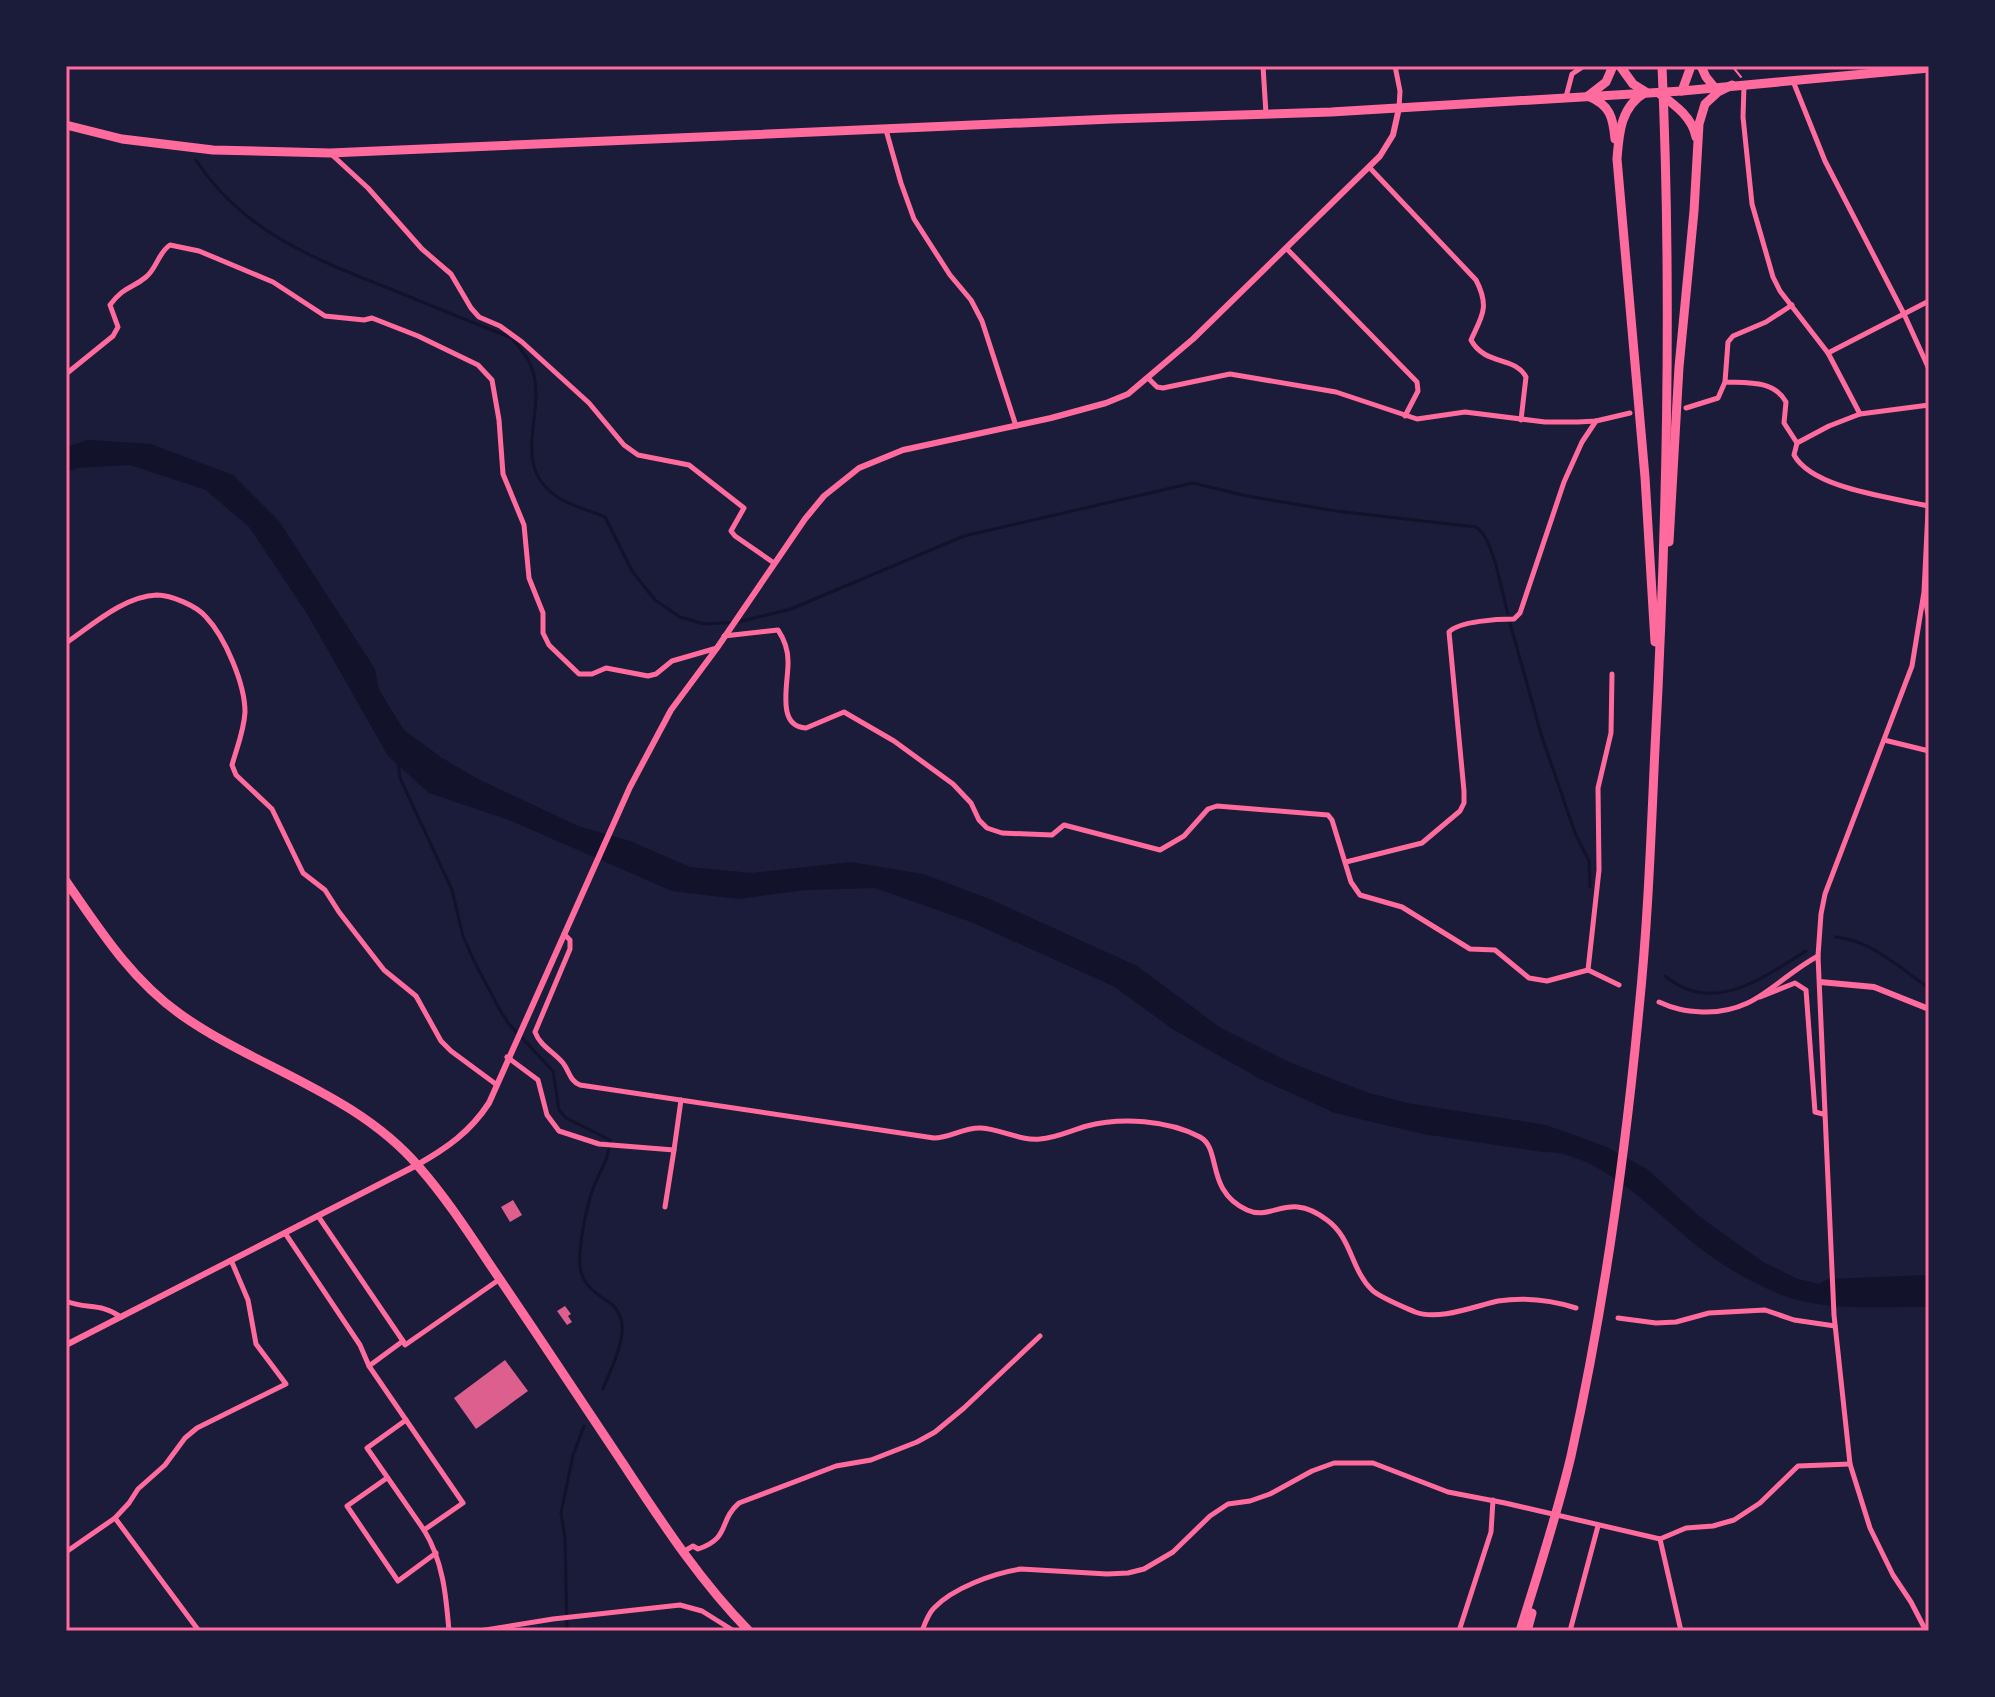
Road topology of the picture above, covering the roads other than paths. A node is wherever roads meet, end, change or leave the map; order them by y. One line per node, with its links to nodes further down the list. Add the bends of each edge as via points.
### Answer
1 (1263, 66): 20 (street)
2 (1395, 66): 19 (street)
3 (1584, 66): 18 (street, via 1572,74)
4 (1613, 66): 17 (highway, via 1606,82)
5 (1620, 66): 15 (highway)
6 (1691, 66): 14 (highway)
7 (1701, 66): 13 (highway)
8 (1929, 68): 10 (highway)
9 (1662, 70): 54 (highway, via 1666,368)
10 (1793, 81): 11 (highway); 30 (street, via 1825,161)
11 (1744, 84): 12 (highway); 29 (street, via 1752,204 1773,277)
12 (1732, 85): 13 (highway); 23 (highway, via 1705,104)
13 (1715, 88): 14 (highway)
14 (1682, 91): 16 (highway)
15 (1646, 92): 16 (highway); 17 (highway); 25 (highway, via 1626,113)
16 (1657, 92): 23 (highway, via 1689,120)
17 (1588, 96): 18 (highway); 25 (highway, via 1603,104 1613,119)
18 (1566, 98): 19 (highway)
19 (1399, 108): 20 (highway); 26 (street, via 1388,144)
20 (1266, 115): 22 (highway)
21 (66, 125): 24 (highway, via 122,139 213,150)
22 (886, 130): 24 (highway); 43 (street, via 914,219 982,321)
23 (1697, 145): 54 (highway)
24 (330, 153): 47 (street, via 443,265 479,317 522,342 589,403 624,445 638,455 689,465 744,508 731,531)
25 (1617, 159): 54 (highway)
26 (1369, 167): 27 (street); 41 (street, via 1476,280 1484,314 1471,340 1487,358 1523,371)
27 (1286, 248): 34 (street); 40 (street, via 1417,382)
28 (1929, 301): 30 (street)
29 (1792, 305): 31 (street); 35 (street, via 1733,336)
30 (1904, 314): 31 (street); 32 (street)
31 (1828, 353): 39 (street)
32 (1929, 369)
33 (66, 374): 52 (street, via 113,336 118,327 110,305 120,291 145,279 170,245 199,251 273,282 325,316 372,318 418,336 478,365 492,380 503,474 524,525 529,578 549,645 579,674 606,668 648,676 672,661)
34 (1149, 379): 40 (street, via 1163,388 1230,374 1336,392); 43 (street, via 1106,403)
35 (1725, 382): 37 (street, via 1718,398); 44 (street, via 1776,389 1786,402 1784,423)
36 (1929, 405): 39 (street)
37 (1686, 408)
38 (1630, 413): 42 (street)
39 (1860, 414): 44 (street)
40 (1405, 416): 41 (street, via 1465,412)
41 (1521, 420): 42 (street)
42 (1596, 421): 57 (street, via 1564,482 1520,613 1514,619 1454,626 1449,632 1464,791 1460,811 1422,843)
43 (1016, 426): 47 (street, via 903,450 859,468 824,496)
44 (1797, 443): 46 (street, via 1794,455 1808,471 1844,488)
45 (1929, 490): 46 (street)
46 (1928, 506): 48 (street)
47 (774, 563): 50 (street)
48 (1924, 592): 49 (street); 55 (street, via 1912,666)
49 (1929, 621)
50 (724, 636): 52 (street); 57 (street, via 778,630 788,656 786,705 793,724 806,728 844,712 953,784 987,828 1030,836 1052,835 1064,825 1160,850 1217,806 1315,813 1332,820)
51 (66, 643): 68 (street, via 99,617 145,597 167,597 205,615 233,662 244,700 232,765 236,775 272,809 303,873 325,890 384,970 416,996 441,1041)
52 (717, 648): 59 (street, via 671,710)
53 (1612, 674): 61 (street, via 1611,733 1598,788 1599,870)
54 (1658, 697): 95 (highway, via 1640,1007 1627,1112 1571,1456)
55 (1884, 740): 56 (street); 60 (street, via 1825,894)
56 (1929, 751)
57 (1346, 862): 61 (street, via 1360,895 1402,907 1470,949 1495,950 1529,978 1547,981)
58 (66, 881): 72 (highway, via 134,973 177,1012 333,1100)
59 (564, 934): 67 (street); 69 (street, via 570,949 536,1026 537,1039 580,1085)
60 (1818, 956): 62 (street); 64 (street)
61 (1588, 970): 63 (street)
62 (1820, 982): 66 (street, via 1874,987); 70 (street)
63 (1619, 985)
64 (1760, 997): 65 (street, via 1721,1012 1677,1011); 70 (street, via 1795,983 1806,990 1815,1112)
65 (1659, 1002)
66 (1929, 1009)
67 (508, 1056): 68 (street); 71 (street, via 538,1080 551,1123 559,1131 599,1144)
68 (497, 1085): 72 (street, via 471,1129)
69 (681, 1100): 71 (street); 79 (street, via 934,1138 973,1128 1038,1139 1115,1120 1163,1126 1204,1139 1221,1190 1249,1211 1291,1205 1325,1218 1345,1239 1374,1292 1416,1312 1429,1316 1504,1301 1547,1299)
70 (1823, 1114): 82 (street)
71 (674, 1150): 73 (street)
72 (417, 1165): 74 (street); 77 (highway)
73 (665, 1207)
74 (318, 1216): 75 (street); 84 (street)
75 (285, 1233): 76 (street); 86 (street)
76 (231, 1260): 80 (street); 91 (street, via 248,1300 256,1344 286,1384 197,1428)
77 (500, 1279): 84 (street, via 405,1345); 98 (highway)
78 (66, 1301): 80 (street)
79 (1576, 1308)
80 (121, 1317): 85 (street)
81 (1618, 1318): 82 (street, via 1676,1322 1709,1313 1765,1310)
82 (1835, 1326): 88 (street)
83 (1040, 1336): 98 (street, via 935,1432 893,1454 836,1466 739,1503 713,1544)
84 (403, 1341): 86 (street)
85 (66, 1345)
86 (369, 1366): 87 (street)
87 (406, 1420): 89 (street, via 367,1448); 93 (street, via 463,1503)
88 (1850, 1464): 94 (street, via 1798,1466 1734,1520 1686,1528); 110 (street, via 1870,1528)
89 (387, 1478): 93 (street); 97 (street, via 347,1506 398,1581)
90 (1493, 1500): 92 (street); 104 (street, via 1448,1492 1373,1463 1334,1463 1270,1494 1228,1504 1173,1552 1144,1569 1107,1574 1008,1571 947,1597 933,1608); 105 (street, via 1491,1532)
91 (115, 1518): 96 (street); 99 (street)
92 (1594, 1525): 94 (street); 108 (street)
93 (424, 1530): 97 (street)
94 (1660, 1539): 109 (street)
95 (1548, 1543): 106 (highway); 107 (highway)
96 (66, 1552)
97 (436, 1553): 100 (street, via 446,1588)
98 (682, 1553): 103 (highway)
99 (199, 1631)
100 (449, 1631)
101 (479, 1631): 102 (street, via 680,1605 702,1611)
102 (734, 1631)
103 (749, 1631)
104 (922, 1631)
105 (1459, 1631)
106 (1517, 1631)
107 (1527, 1631)
108 (1570, 1631)
109 (1681, 1631)
110 (1926, 1631)

